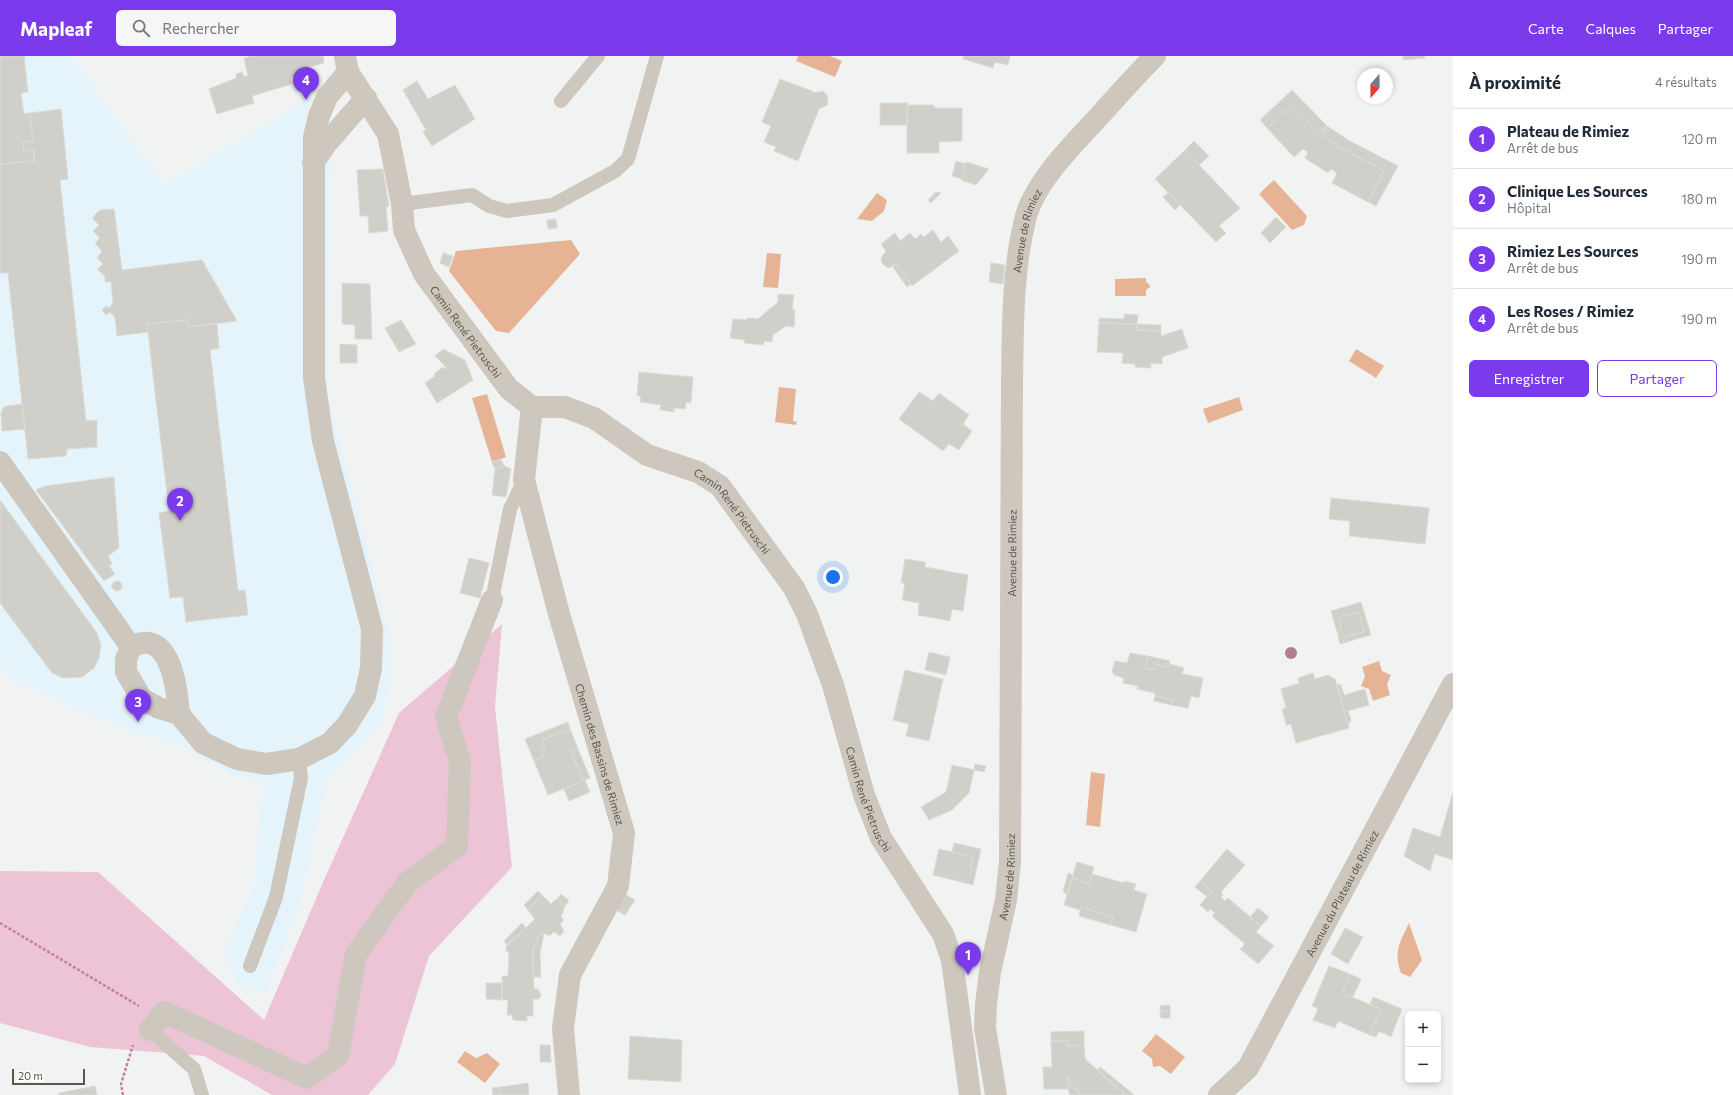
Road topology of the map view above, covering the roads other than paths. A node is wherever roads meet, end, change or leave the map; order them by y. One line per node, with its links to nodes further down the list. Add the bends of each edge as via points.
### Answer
1 (598, 56): 6 (lane)
2 (657, 56): 8 (lane, via 628,159 615,171 553,205 507,211 490,206 472,195)
3 (1154, 56): 22 (street, Avenue de Rimiez, via 1060,159 1040,186 1027,215 1020,251 1013,320 1012,366 1010,862 1006,900 990,972 985,1028)
4 (347, 64): 5 (street, Camin René Pietruschi); 7 (street, via 323,105 314,137)
5 (366, 98): 7 (street); 8 (street, Camin René Pietruschi, via 388,134)
6 (561, 101)
7 (313, 163): 16 (street, via 314,378 323,441 372,629 371,668 365,696 347,725 330,743)
8 (402, 204): 9 (street, Camin René Pietruschi, via 404,230 424,274 508,389)
9 (532, 407): 11 (street, Chemin des Bassins de Rimiez); 21 (street, Camin René Pietruschi, via 565,407 594,418 647,455 709,478 720,486 794,588 807,614 833,685 864,795 881,838 943,934 952,960)
10 (0, 462): 13 (street)
11 (524, 480): 12 (lane, via 510,509); 20 (street, Chemin des Bassins de Rimiez, via 559,614 624,833 618,886 570,974 564,1028)
12 (492, 600): 18 (street, via 446,717 460,761 457,846 407,883 356,954 338,1055 307,1078 164,1012)
13 (130, 647): 15 (street, via 126,672 142,699 159,708); 15 (street, via 140,642 158,646 171,666)
14 (1453, 684): 23 (street, Avenue du Plateau de Rimiez, via 1248,1068)
15 (180, 714): 16 (street, via 203,743 237,759 266,764)
16 (298, 759): 17 (lane, via 301,778 276,897)
17 (250, 966)
18 (150, 1030): 19 (lane, via 194,1069)
19 (202, 1095)
20 (569, 1095)
21 (970, 1095)
22 (996, 1095)
23 (1220, 1095)

